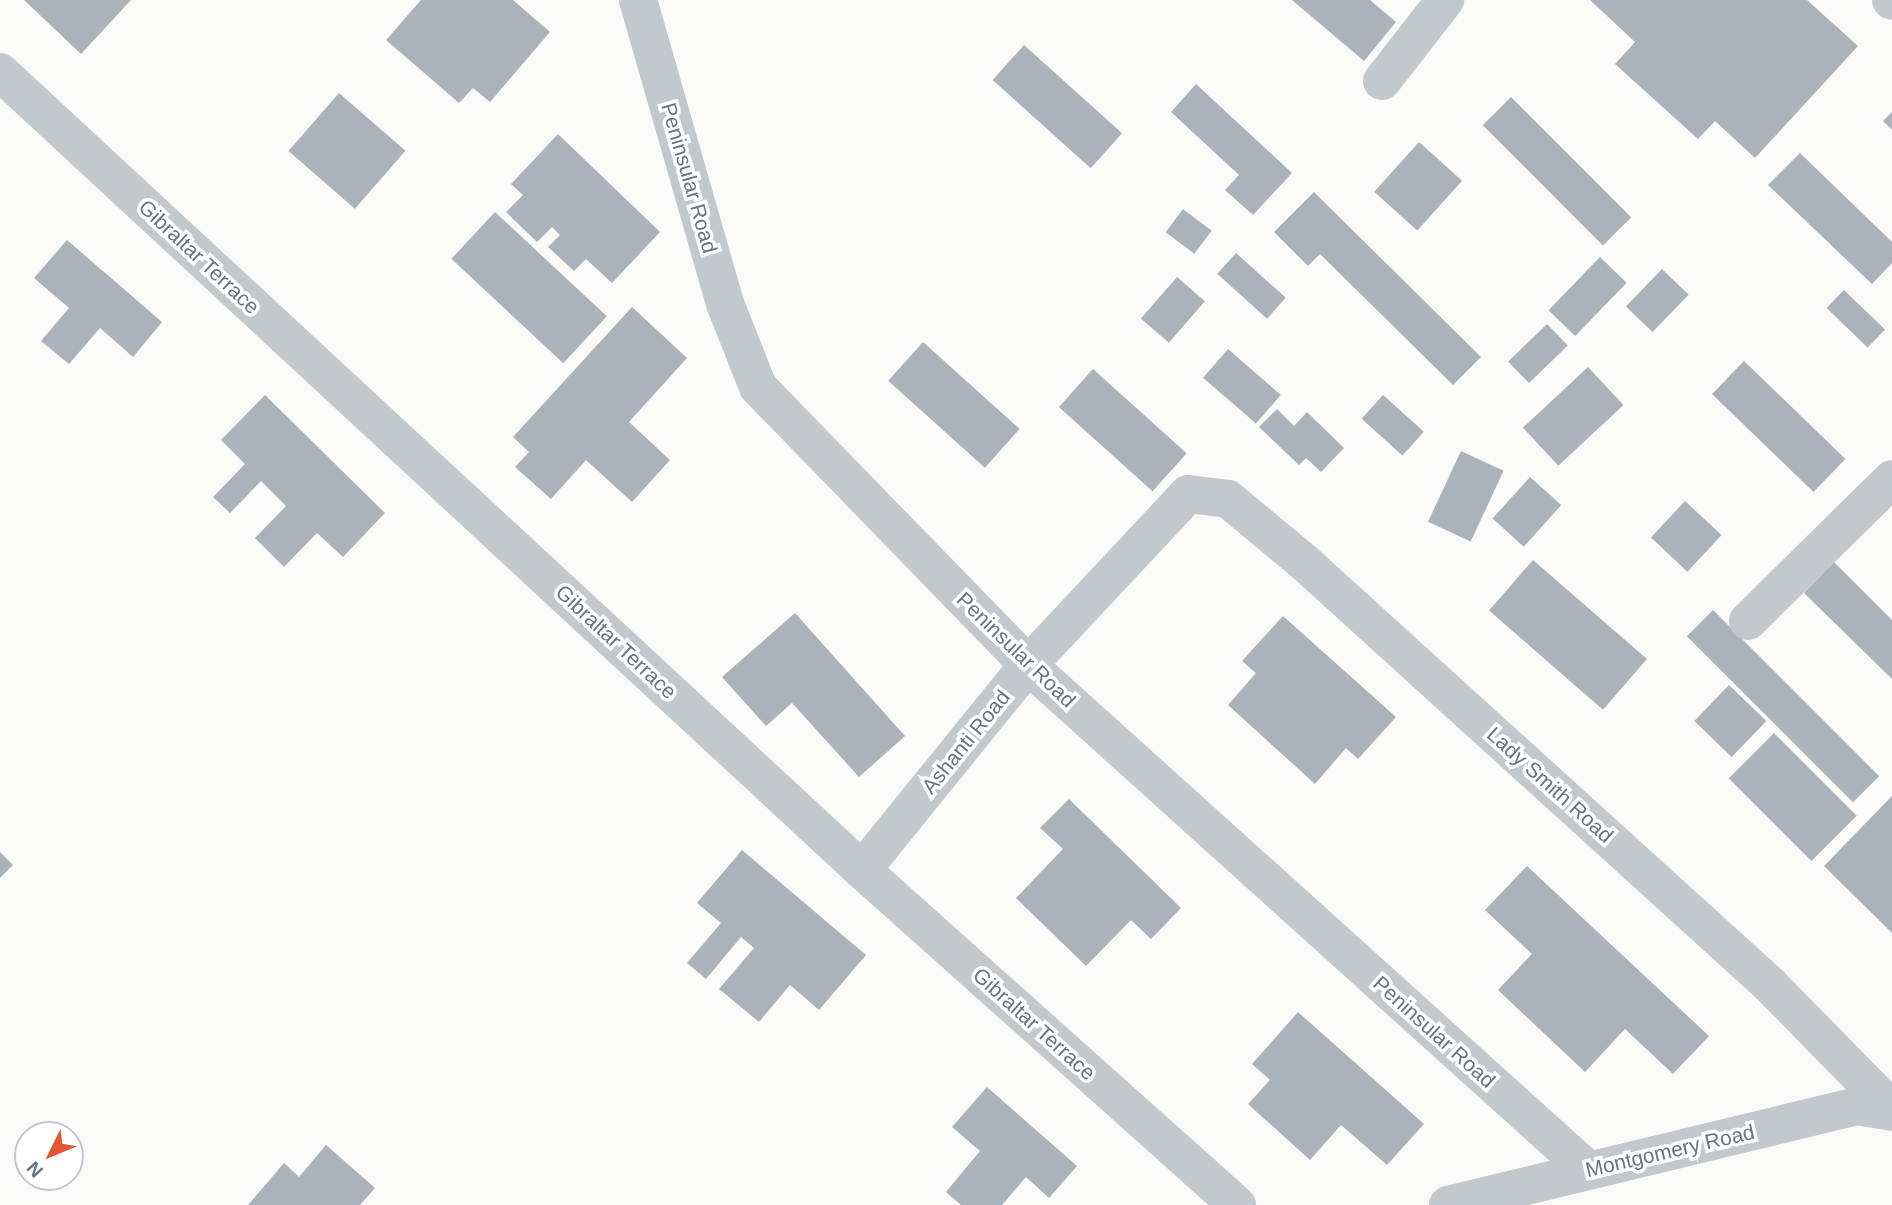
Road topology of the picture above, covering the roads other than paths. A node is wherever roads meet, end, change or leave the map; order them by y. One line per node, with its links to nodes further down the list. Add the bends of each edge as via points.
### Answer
1 (638, 0): 8 (lane, Peninsular Road, via 726,306 758,387)
2 (1445, 0): 4 (lane)
3 (0, 72): 9 (lane, Gibraltar Terrace)
4 (1382, 82)
5 (1892, 479): 7 (lane)
6 (1188, 494): 8 (lane, Ashanti Road); 10 (lane, Lady Smith Road, via 1228,499 1306,563 1770,985)
7 (1748, 621)
8 (1028, 666): 9 (lane, Ashanti Road); 11 (lane, Peninsular Road)
9 (862, 870): 12 (lane, Gibraltar Terrace)
10 (1892, 1110): 11 (lane, Montgomery Road, via 1856,1106)
11 (1588, 1170): 13 (lane, Montgomery Road)
12 (1237, 1205)
13 (1448, 1205)

